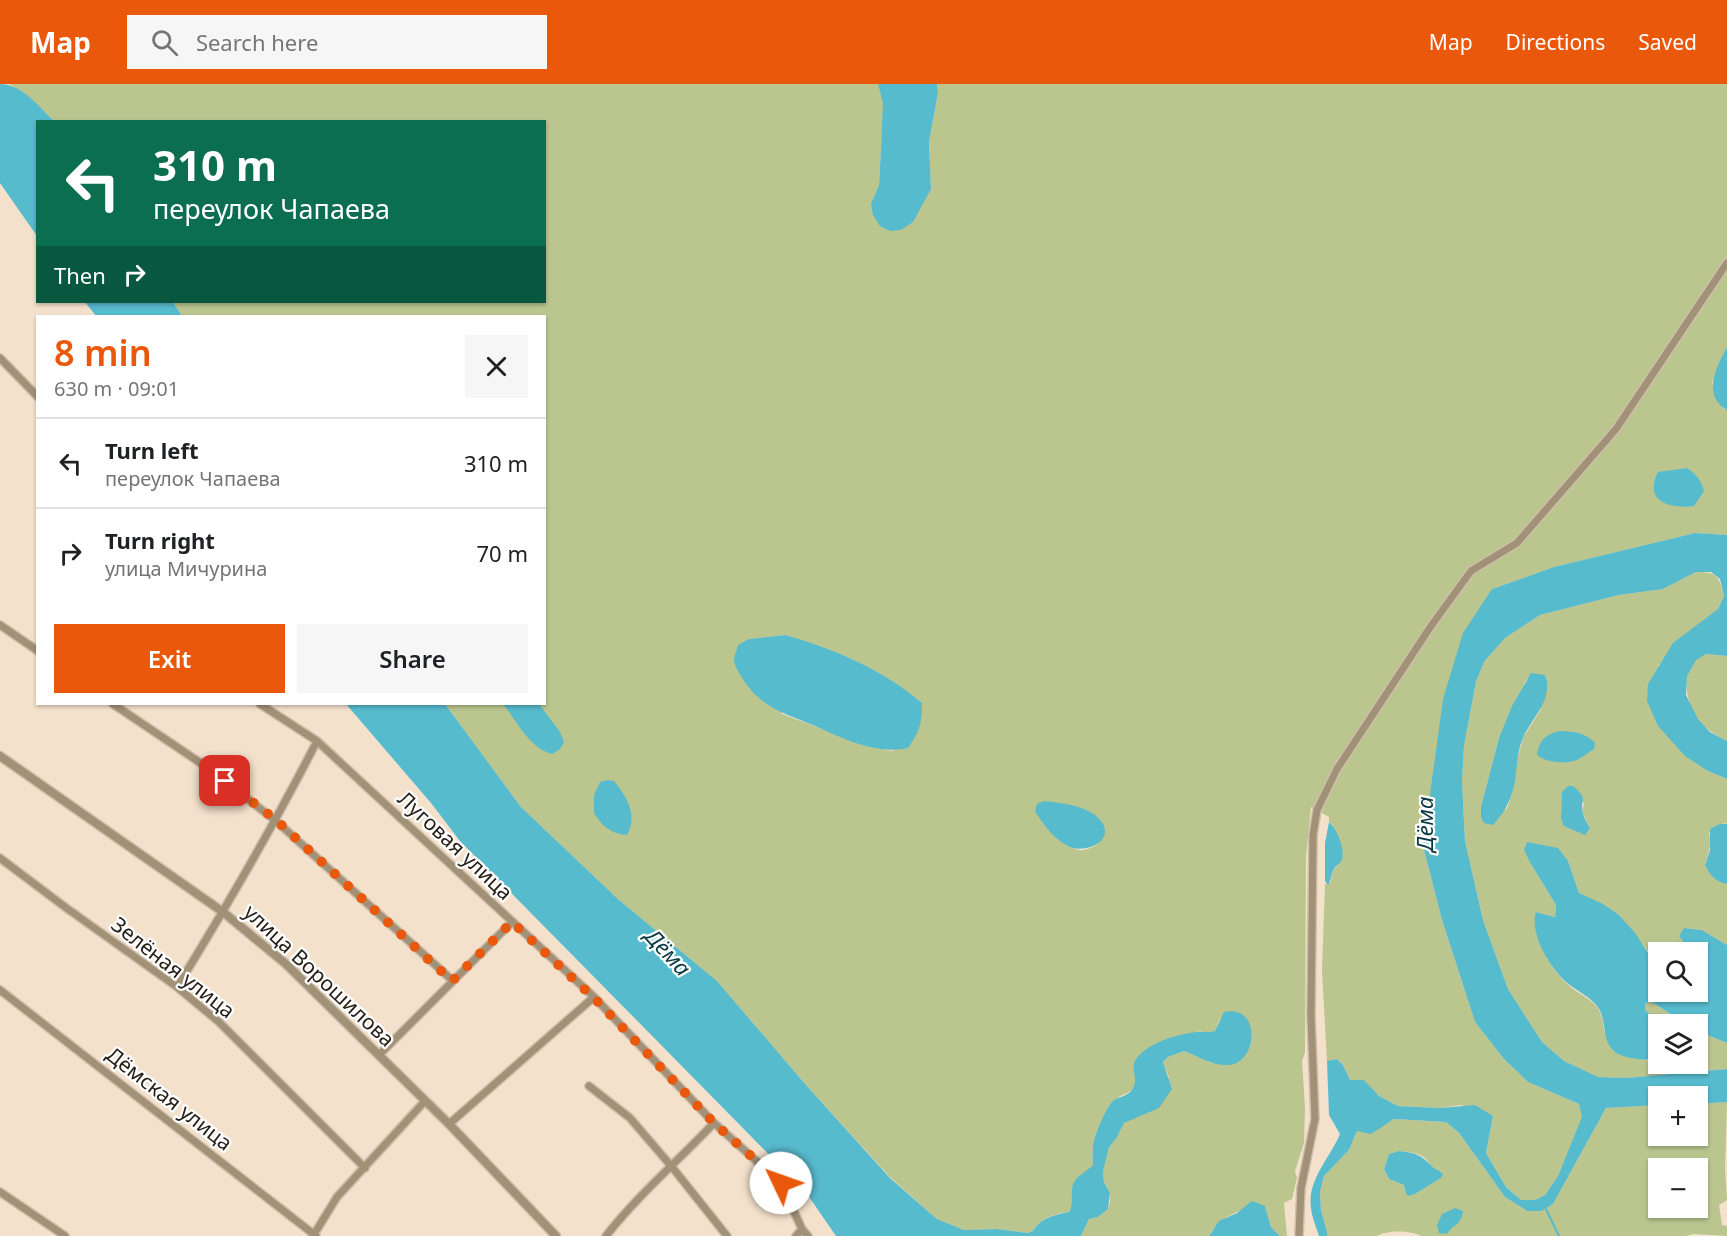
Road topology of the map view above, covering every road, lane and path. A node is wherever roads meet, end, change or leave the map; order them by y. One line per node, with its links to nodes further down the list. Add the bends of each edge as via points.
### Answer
1 (1727, 263): 34 (street, via 1616,429 1517,543 1472,572 1451,599 1337,769 1317,810 1313,835 1311,1016 1315,1119 1300,1188)
2 (0, 358): 3 (street)
3 (36, 395)
4 (0, 625): 5 (street)
5 (36, 650)
6 (114, 705): 10 (street)
7 (262, 705): 8 (street, Луговая улица)
8 (317, 741): 10 (street); 13 (street, Луговая улица)
9 (0, 756): 12 (street, улица Ворошилова)
10 (276, 820): 12 (street); 14 (street)
11 (0, 858): 15 (street, Зелёная улица)
12 (223, 912): 15 (street); 18 (street, улица Ворошилова, via 286,964)
13 (512, 922): 14 (street); 17 (street, Луговая улица)
14 (452, 981): 18 (street)
15 (177, 987): 24 (street, Зелёная улица, via 219,1022)
16 (0, 990): 27 (street, Дёмская улица)
17 (594, 998): 21 (street, Луговая улица); 22 (street)
18 (379, 1055): 20 (street, улица Ворошилова)
19 (589, 1086): 23 (street, via 630,1118)
20 (425, 1101): 22 (street, улица Ворошилова); 24 (street)
21 (714, 1123): 23 (street); 26 (street, Луговая улица, via 781,1183)
22 (449, 1124): 29 (street, улица Ворошилова)
23 (672, 1167): 30 (street); 31 (street)
24 (364, 1168): 27 (street, via 337,1197)
25 (0, 1192): 28 (street)
26 (802, 1229): 32 (street); 33 (street, Луговая улица)
27 (314, 1235)
28 (65, 1236)
29 (556, 1236)
30 (606, 1236)
31 (727, 1236)
32 (795, 1236)
33 (808, 1236)
34 (1299, 1236)

